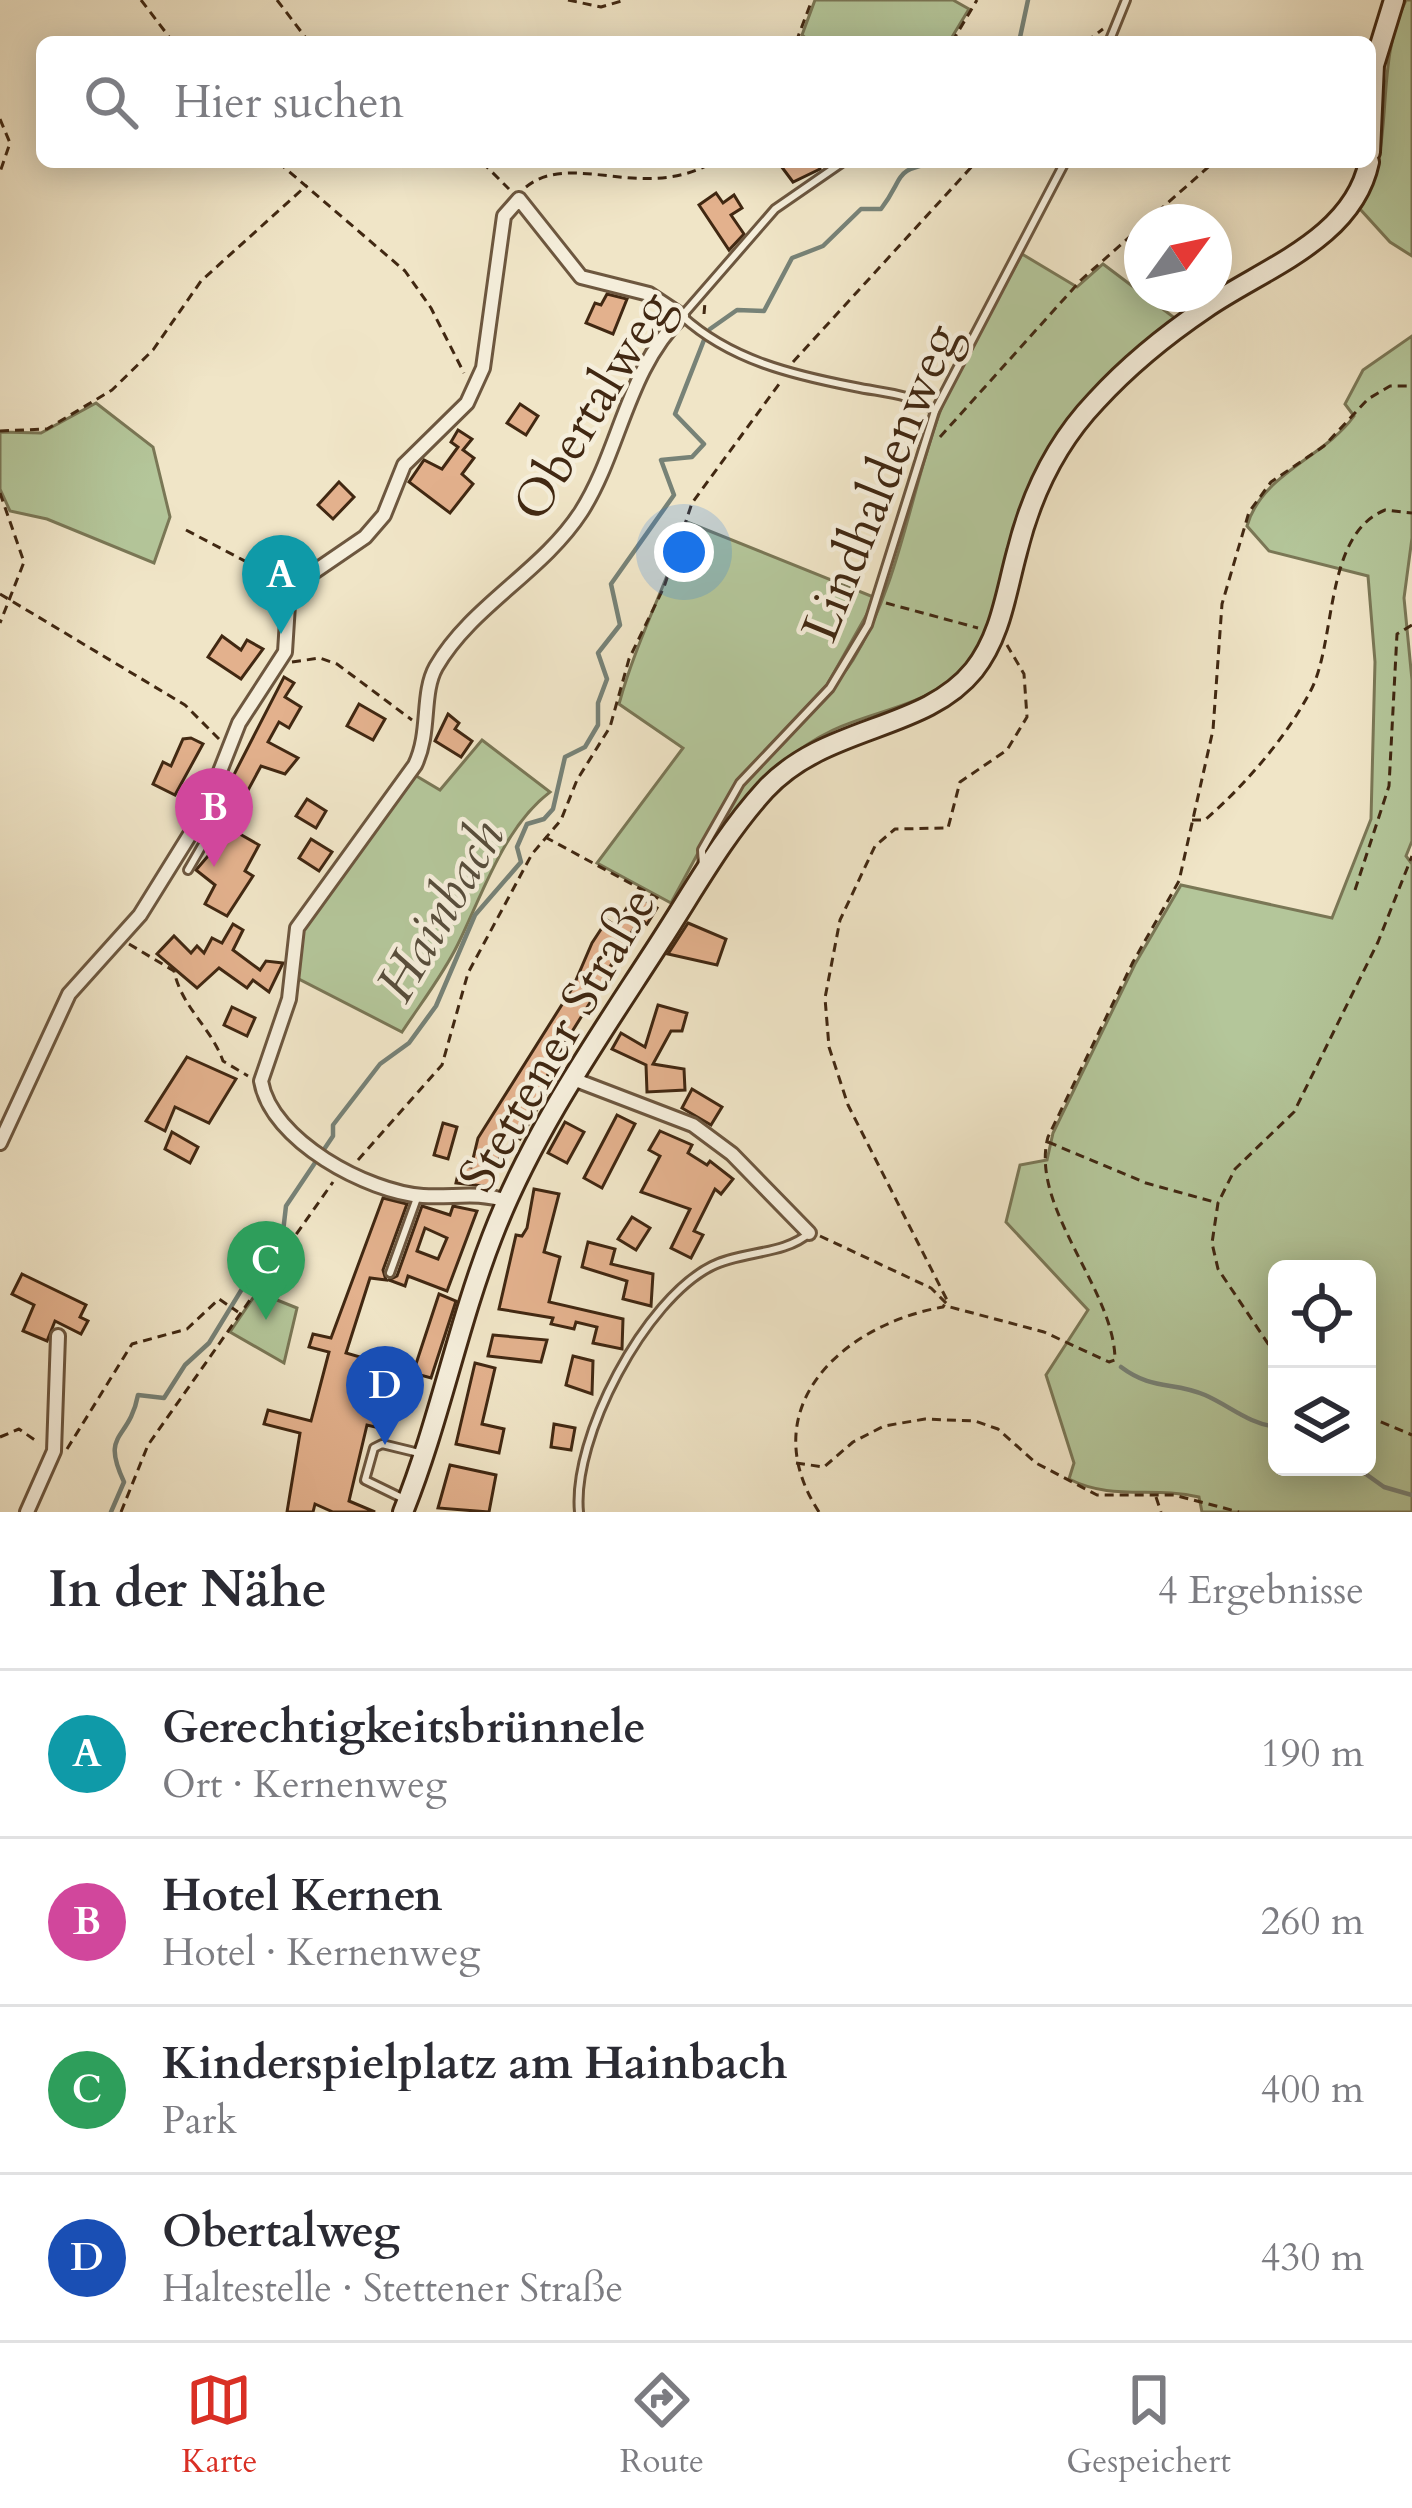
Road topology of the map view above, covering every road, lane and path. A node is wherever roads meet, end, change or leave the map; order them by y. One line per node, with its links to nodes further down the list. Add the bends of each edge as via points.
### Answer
1 (142, 0): 10 (path)
2 (277, 0): 11 (path)
3 (568, 0): 4 (path, via 601,7)
4 (625, 0)
5 (812, 0): 12 (path)
6 (977, 0): 13 (path)
7 (1126, 0): 9 (lane)
8 (1394, 0): 16 (main road)
9 (1115, 23): 14 (path); 15 (lane)
10 (169, 36)
11 (304, 36)
12 (798, 36)
13 (956, 36)
14 (1095, 36)
15 (1111, 36)
16 (1376, 52)
17 (0, 119): 26 (path, via 10,148)
18 (286, 168): 27 (path)
19 (488, 168): 28 (path)
20 (696, 168): 28 (path, via 660,181 550,173)
21 (834, 168): 31 (lane, Obertalweg, via 775,209)
22 (971, 168): 32 (path)
23 (1062, 168): 35 (lane, Lindhaldenweg)
24 (1207, 168): 29 (path)
25 (1367, 168): 47 (main road, Stettener Straße, via 1331,228 1172,332 1082,416 1033,499)
26 (0, 172)
27 (308, 185): 34 (path, via 412,280); 36 (path, via 201,281 153,350 112,390 47,429)
28 (519, 199): 31 (street, via 581,277 650,294); 34 (street, via 504,216)
29 (1167, 204)
30 (1124, 242): 37 (path)
31 (682, 316): 32 (lane); 50 (street, Obertalweg, via 642,375 581,512 437,665)
32 (788, 374): 35 (lane, via 906,395); 53 (path, via 692,503 610,727 561,820)
33 (1412, 386): 52 (path, via 1368,398 1331,441 1267,486 1249,512 1222,604 1215,719)
34 (472, 394): 41 (street, via 404,465 371,531)
35 (935, 411): 37 (lane, Lindhaldenweg)
36 (0, 430)
37 (923, 457): 44 (lane, Lindhaldenweg)
38 (0, 493): 43 (path, via 24,556)
39 (1412, 513): 52 (path, via 1381,511 1356,538 1314,686 1224,802 1205,820)
40 (187, 530): 41 (path)
41 (291, 586): 48 (street)
42 (0, 594): 43 (path)
43 (10, 601): 45 (path); 49 (path, via 185,706)
44 (879, 601): 47 (path, via 977,624); 56 (lane, Lindhaldenweg, via 835,680 740,783 702,850)
45 (0, 622)
46 (1412, 625): 57 (path, via 1397,634 1389,786)
47 (993, 638): 56 (main road, Stettener Straße, via 946,696 822,746 777,778); 70 (path, via 1011,649 1024,674 1029,706 1022,730 960,782 948,828 895,829 875,846 845,904 825,986 827,1035 842,1088)
48 (279, 664): 49 (street); 50 (path, via 320,658 341,667 406,712)
49 (229, 749): 51 (street)
50 (422, 751): 61 (street, Obertalweg, via 297,928 289,998)
51 (204, 812): 55 (lane, via 210,831); 59 (street)
52 (1191, 820): 62 (path, via 1176,890)
53 (544, 836): 58 (path); 64 (path, via 466,976 442,1065)
54 (1412, 856): 67 (path, via 1294,1112 1231,1174)
55 (188, 870)
56 (704, 871): 58 (main road, Stettener Straße)
57 (1355, 890)
58 (680, 910): 60 (main road, Stettener Straße)
59 (120, 938): 61 (path, via 174,971 227,1066); 63 (street, via 69,994)
60 (574, 1079): 66 (main road, Stettener Straße); 68 (street, via 693,1125)
61 (261, 1081): 64 (street, via 276,1113)
62 (1046, 1141): 67 (path); 70 (path, via 1046,1169 1115,1360)
63 (0, 1143)
64 (343, 1172): 65 (street); 71 (path)
65 (418, 1195): 66 (street, via 476,1192); 69 (lane)
66 (507, 1201): 77 (main road, Stettener Straße)
67 (1218, 1203): 73 (path, via 1218,1269)
68 (809, 1233): 70 (path, via 931,1288); 84 (lane, via 715,1264 679,1291 628,1358 592,1424 579,1470)
69 (390, 1273)
70 (946, 1304): 79 (path, via 896,1317 836,1357 801,1408)
71 (240, 1313): 78 (path, via 218,1300 187,1329 132,1344 64,1455); 83 (path, via 144,1452)
72 (58, 1336): 78 (street)
73 (1268, 1344)
74 (1376, 1420): 75 (path)
75 (1412, 1436)
76 (0, 1437): 78 (path, via 20,1430)
77 (422, 1454): 81 (main road, Stettener Straße); 81 (lane, via 374,1448 366,1481)
78 (52, 1458): 82 (street)
79 (795, 1463): 80 (path, via 824,1468 890,1425 975,1420 1092,1494); 85 (path)
80 (1155, 1495): 86 (path); 87 (path)
81 (405, 1506)
82 (27, 1512)
83 (121, 1512)
84 (579, 1512)
85 (819, 1512)
86 (1162, 1512)
87 (1239, 1512)

